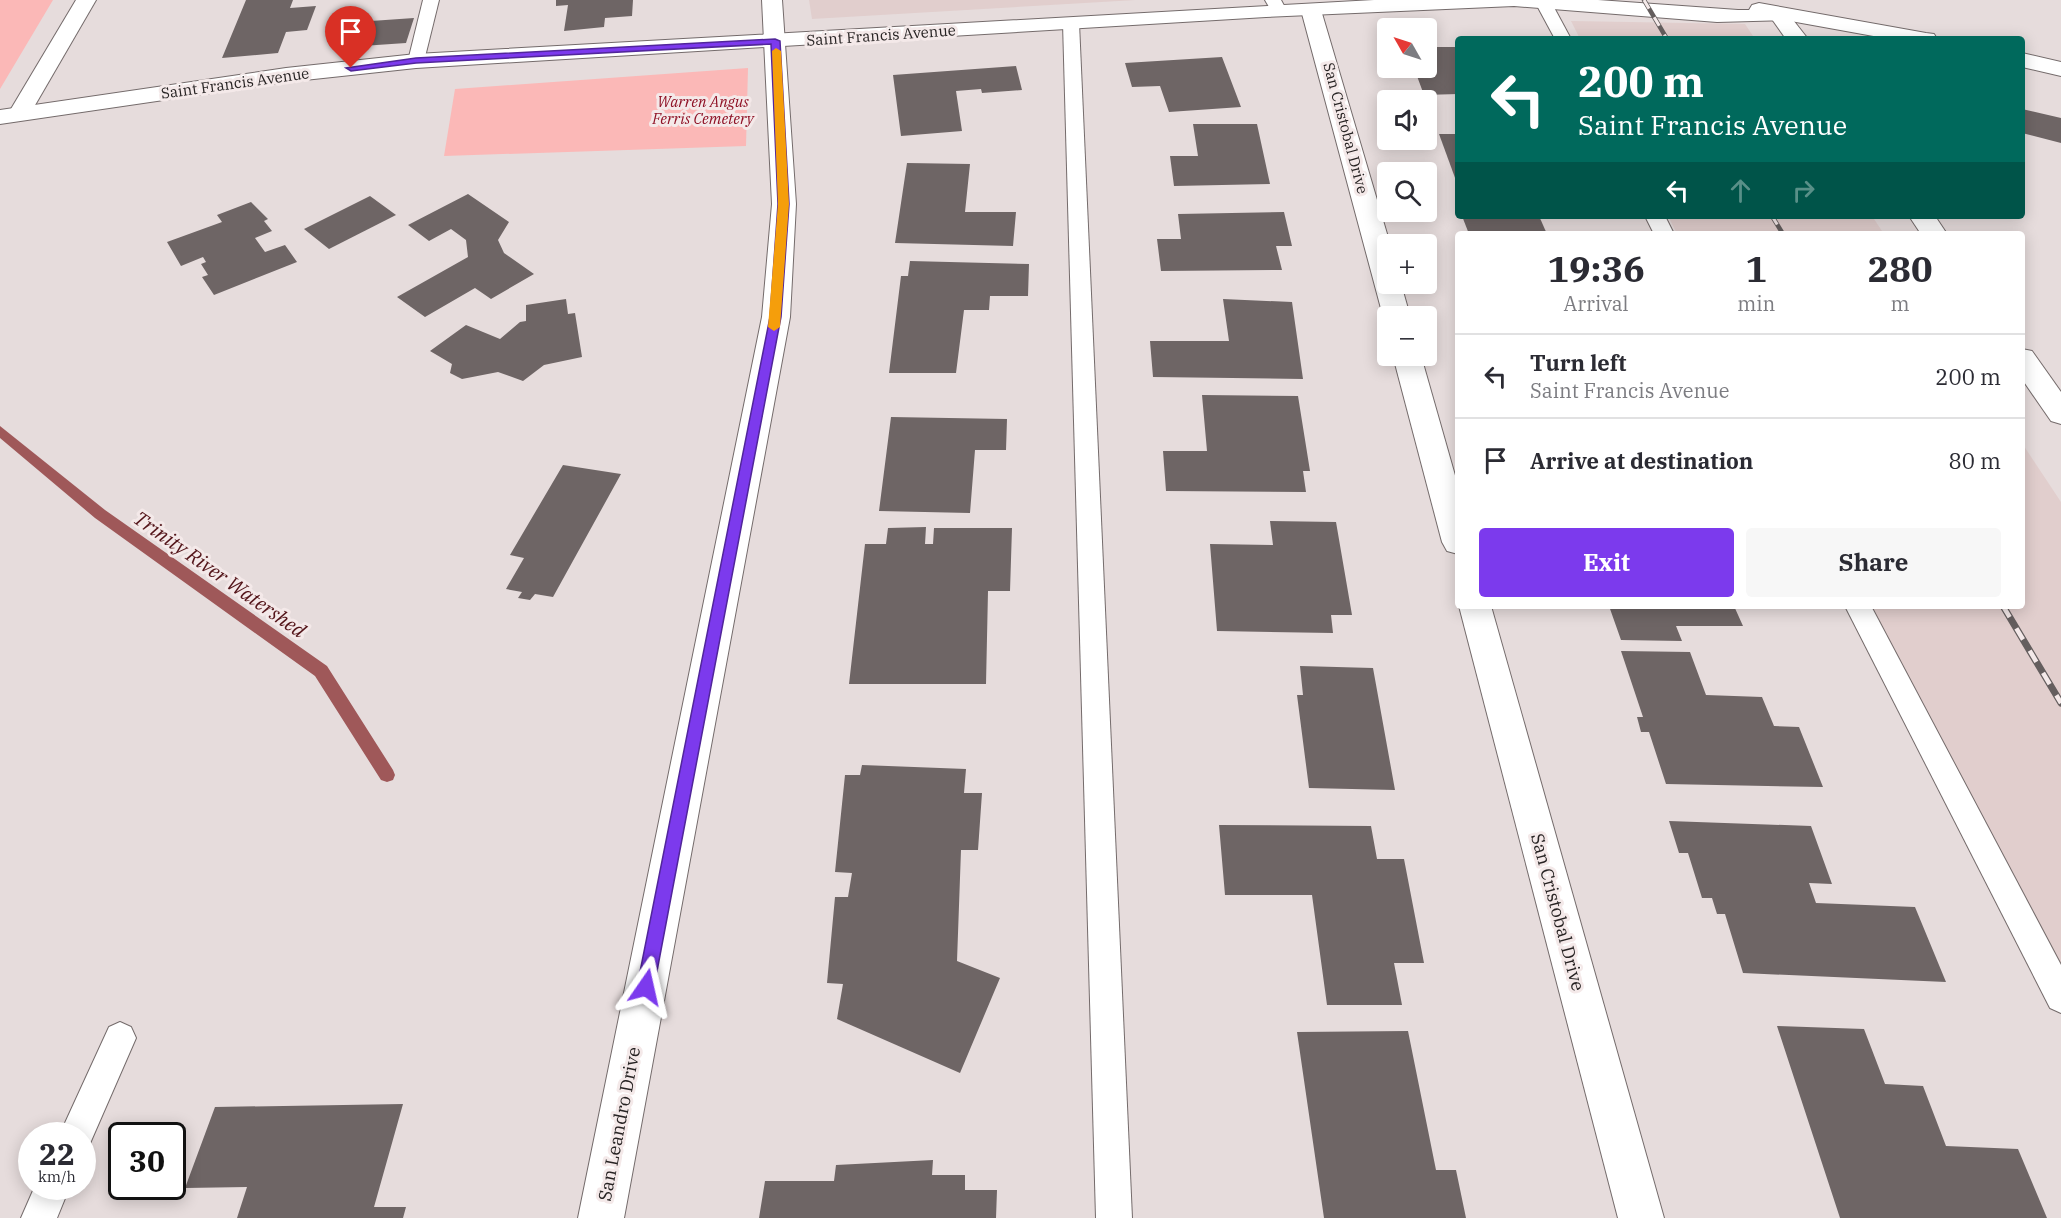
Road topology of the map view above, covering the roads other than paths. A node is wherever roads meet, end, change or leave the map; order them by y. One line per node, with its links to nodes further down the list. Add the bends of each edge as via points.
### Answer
1 (86, 0): 18 (street)
2 (431, 0): 15 (lane)
3 (772, 0): 14 (street, San Leandro Drive)
4 (1514, 0): 6 (street, Saint Francis Avenue); 8 (street, Saint Francis Avenue)
5 (1688, 0): 9 (street, Saint Francis Avenue, via 1748,6)
6 (1544, 3): 9 (street, Saint Francis Avenue, via 1746,18); 11 (lane)
7 (1276, 5): 8 (street, Saint Francis Avenue); 10 (street, Saint Francis Avenue)
8 (1311, 10): 19 (street, San Cristobal Drive)
9 (1779, 15): 12 (street); 13 (street, Saint Francis Avenue)
10 (1071, 23): 14 (street, Saint Francis Avenue); 32 (lane)
11 (1561, 36)
12 (1795, 36)
13 (1908, 36)
14 (775, 41): 15 (street, Saint Francis Avenue); 31 (street, San Leandro Drive, via 783,204 776,317)
15 (416, 61): 18 (street, Saint Francis Avenue, via 286,75)
16 (2025, 61): 17 (street)
17 (2061, 69)
18 (10, 115)
19 (1377, 244)
20 (2025, 362): 22 (street)
21 (1410, 366): 23 (street)
22 (2061, 414)
23 (1455, 531)
24 (1476, 609): 33 (street, San Cristobal Drive)
25 (1860, 609): 26 (lane)
26 (2061, 998)
27 (120, 1038): 28 (lane)
28 (82, 1122)
29 (47, 1200): 30 (lane)
30 (39, 1218)
31 (601, 1218)
32 (1114, 1218)
33 (1641, 1218)

